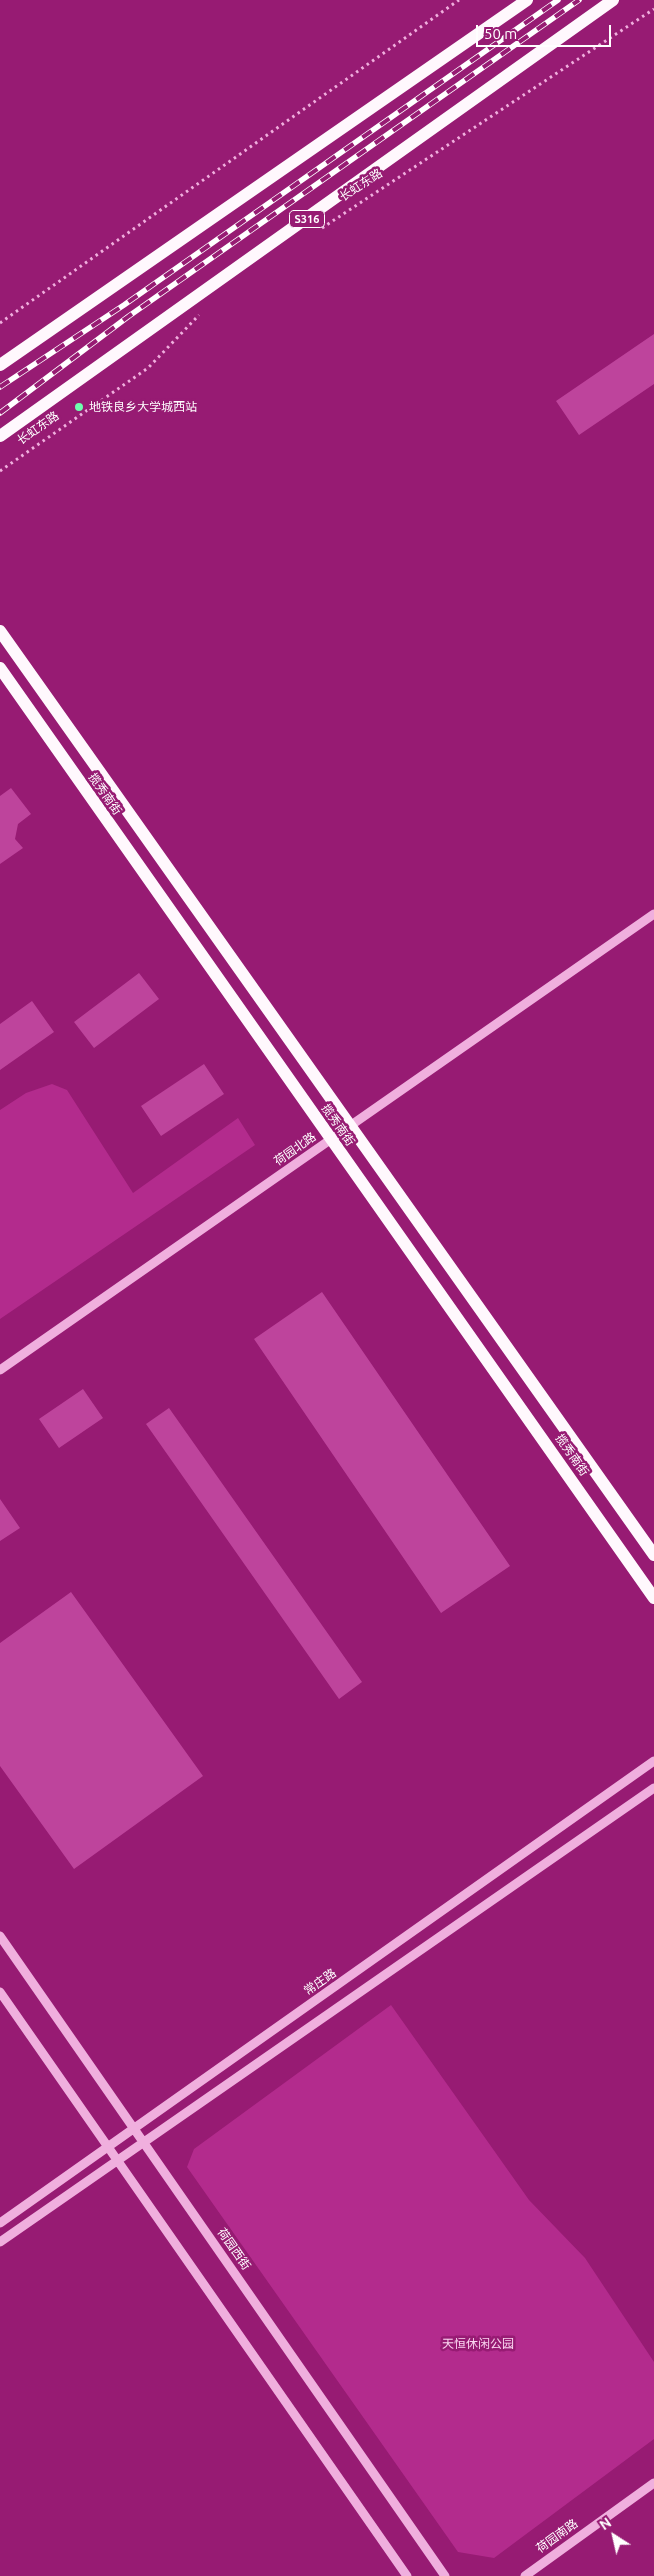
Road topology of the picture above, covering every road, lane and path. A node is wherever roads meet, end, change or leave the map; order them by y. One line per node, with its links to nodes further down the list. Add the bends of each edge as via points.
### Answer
1 (459, 0): 7 (path)
2 (527, 0): 8 (main road)
3 (613, 0): 9 (main road, 长虹东路 / S316)
4 (654, 9): 5 (path, 长虹东路)
5 (319, 230)
6 (205, 308): 10 (path, 长虹东路, via 148,368)
7 (0, 323)
8 (0, 365)
9 (0, 436)
10 (0, 471)
11 (0, 631): 14 (main road, 揽秀南街)
12 (0, 668): 15 (main road, 揽秀南街)
13 (654, 914): 14 (street, 荷园北路)
14 (349, 1126): 15 (street, 荷园北路); 17 (main road, 揽秀南街)
15 (331, 1138): 16 (street, 荷园北路); 18 (main road, 揽秀南街)
16 (0, 1370)
17 (654, 1556)
18 (654, 1598)
19 (654, 1762): 23 (street, 常庄路)
20 (654, 1788): 24 (street)
21 (0, 1936): 23 (street, 荷园西街)
22 (0, 1992): 25 (street)
23 (135, 2128): 24 (street, 荷园西街); 25 (street, 常庄路)
24 (144, 2141): 26 (street); 31 (street, 荷园西街)
25 (108, 2147): 26 (street); 27 (street, 常庄路)
26 (117, 2160): 28 (street); 30 (street)
27 (0, 2223)
28 (0, 2242)
29 (654, 2483): 32 (street, 荷园南路)
30 (407, 2576)
31 (445, 2576)
32 (525, 2576)

